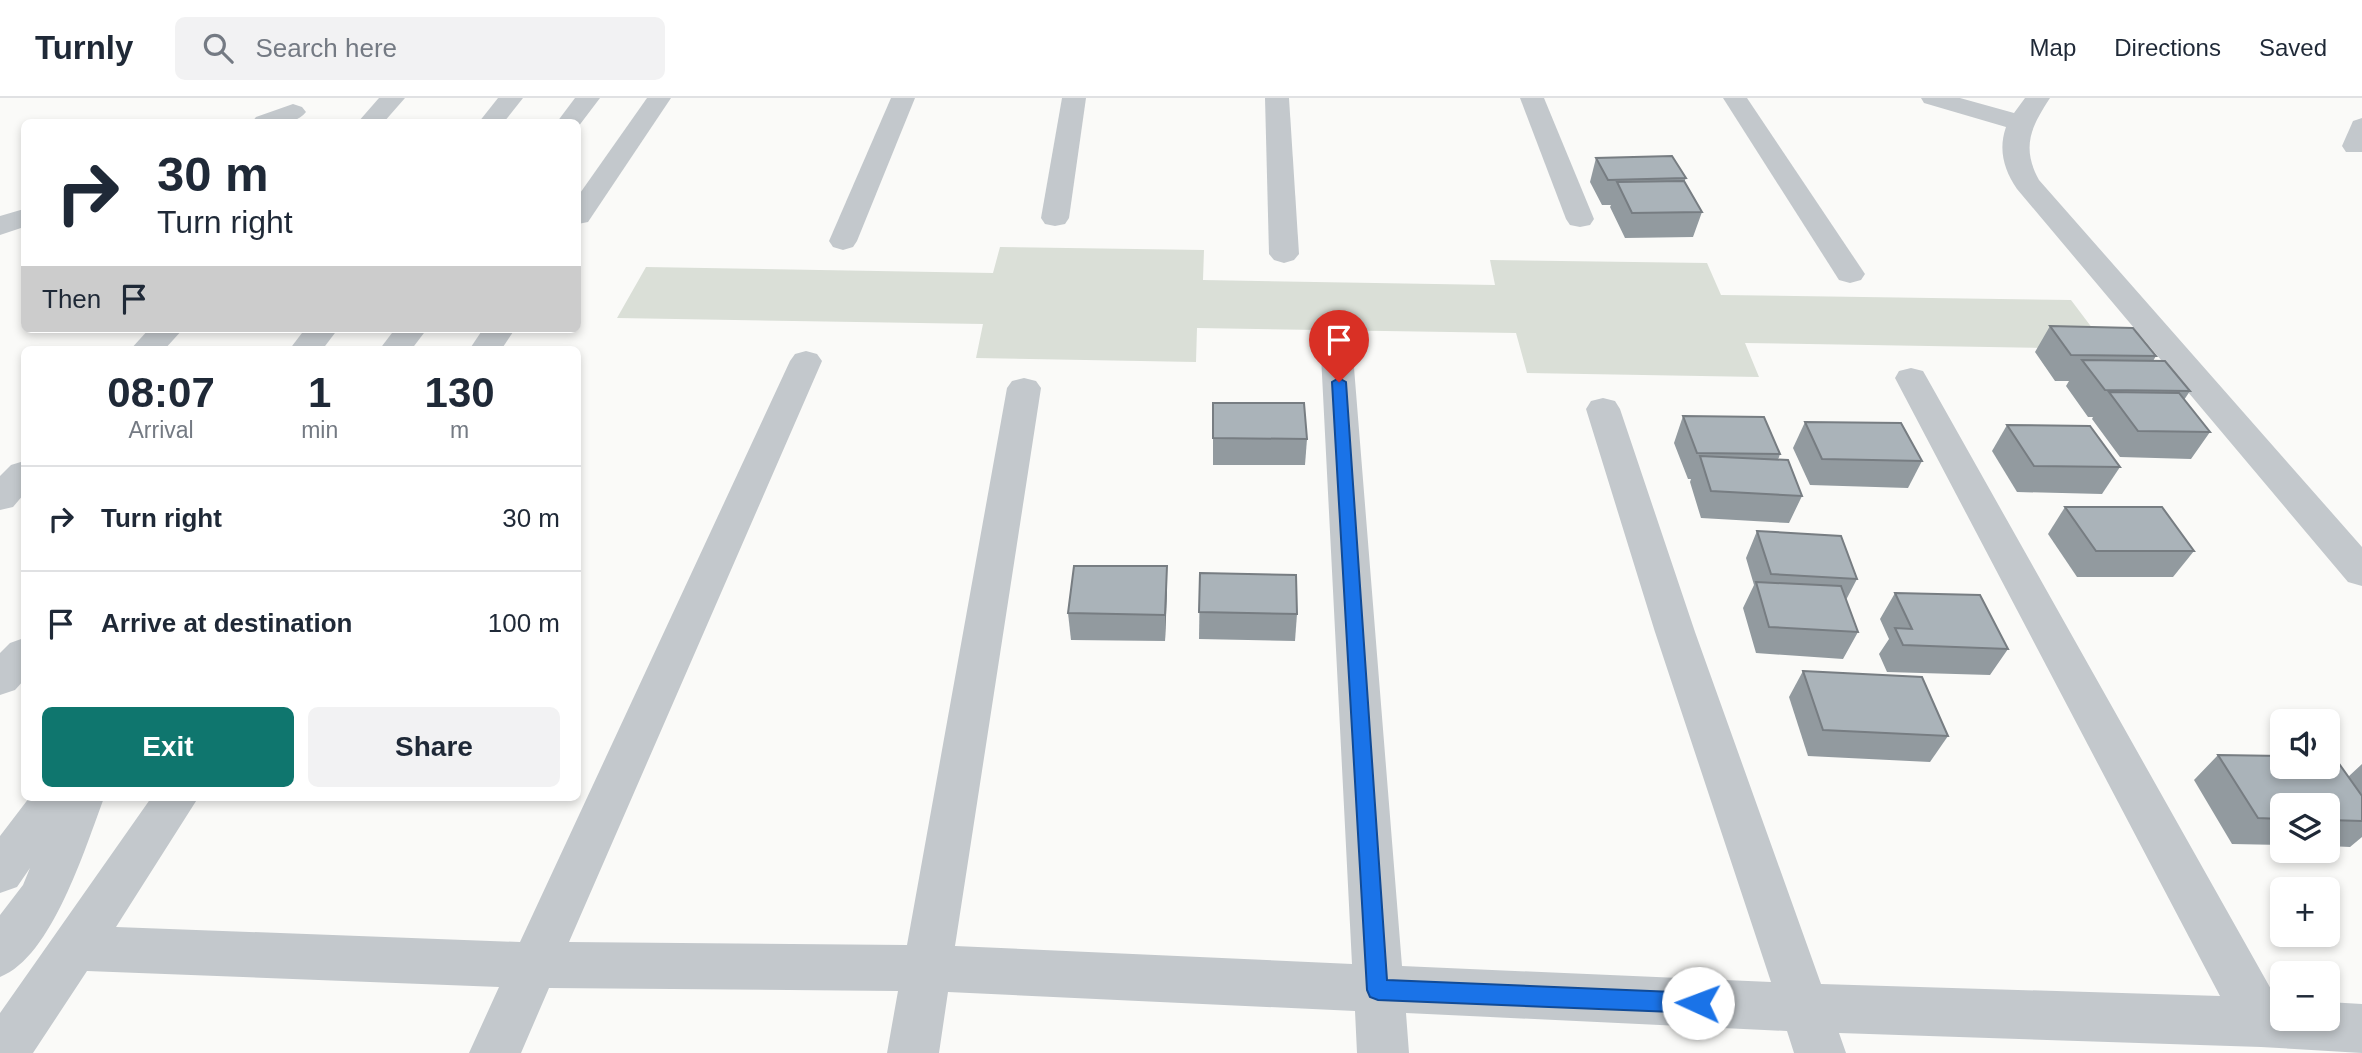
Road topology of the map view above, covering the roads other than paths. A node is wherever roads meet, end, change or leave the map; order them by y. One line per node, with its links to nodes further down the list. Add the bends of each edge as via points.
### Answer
1 (393, 98): 14 (street)
2 (511, 98): 15 (street)
3 (588, 98): 16 (street)
4 (659, 98): 18 (street)
5 (903, 98): 23 (street)
6 (1074, 98): 20 (street)
7 (1277, 98): 24 (street)
8 (1532, 98): 21 (street)
9 (1735, 98): 25 (street)
10 (1933, 98): 17 (street)
11 (2038, 98): 17 (street)
12 (292, 112): 13 (street)
13 (273, 119)
14 (373, 119)
15 (494, 119)
16 (571, 119)
17 (2019, 122): 37 (street, via 2013,160 2026,183)
18 (581, 212)
19 (21, 218): 22 (street)
20 (1055, 218)
21 (1580, 219)
22 (0, 226)
23 (843, 242)
24 (1284, 254)
25 (1850, 274)
26 (163, 333): 27 (street)
27 (150, 346)
28 (1337, 355): 48 (street)
29 (806, 360): 46 (street)
30 (1911, 378): 50 (street)
31 (1024, 388): 47 (street)
32 (1602, 409): 49 (street)
33 (0, 463): 34 (street)
34 (21, 464)
35 (21, 476): 36 (street)
36 (0, 498)
37 (2362, 572)
38 (21, 657): 39 (street)
39 (0, 679)
40 (53, 801): 43 (street)
41 (81, 801): 45 (street, via 41,898)
42 (174, 801): 44 (street)
43 (0, 872)
44 (72, 948): 46 (street); 52 (street)
45 (0, 954)
46 (532, 965): 47 (street); 53 (street)
47 (928, 968): 48 (street); 54 (street)
48 (1378, 990): 49 (street); 55 (street)
49 (1805, 1007): 50 (street); 56 (street)
50 (2261, 1022): 51 (street)
51 (2362, 1029)
52 (3, 1053)
53 (495, 1053)
54 (913, 1053)
55 (1383, 1053)
56 (1820, 1053)

